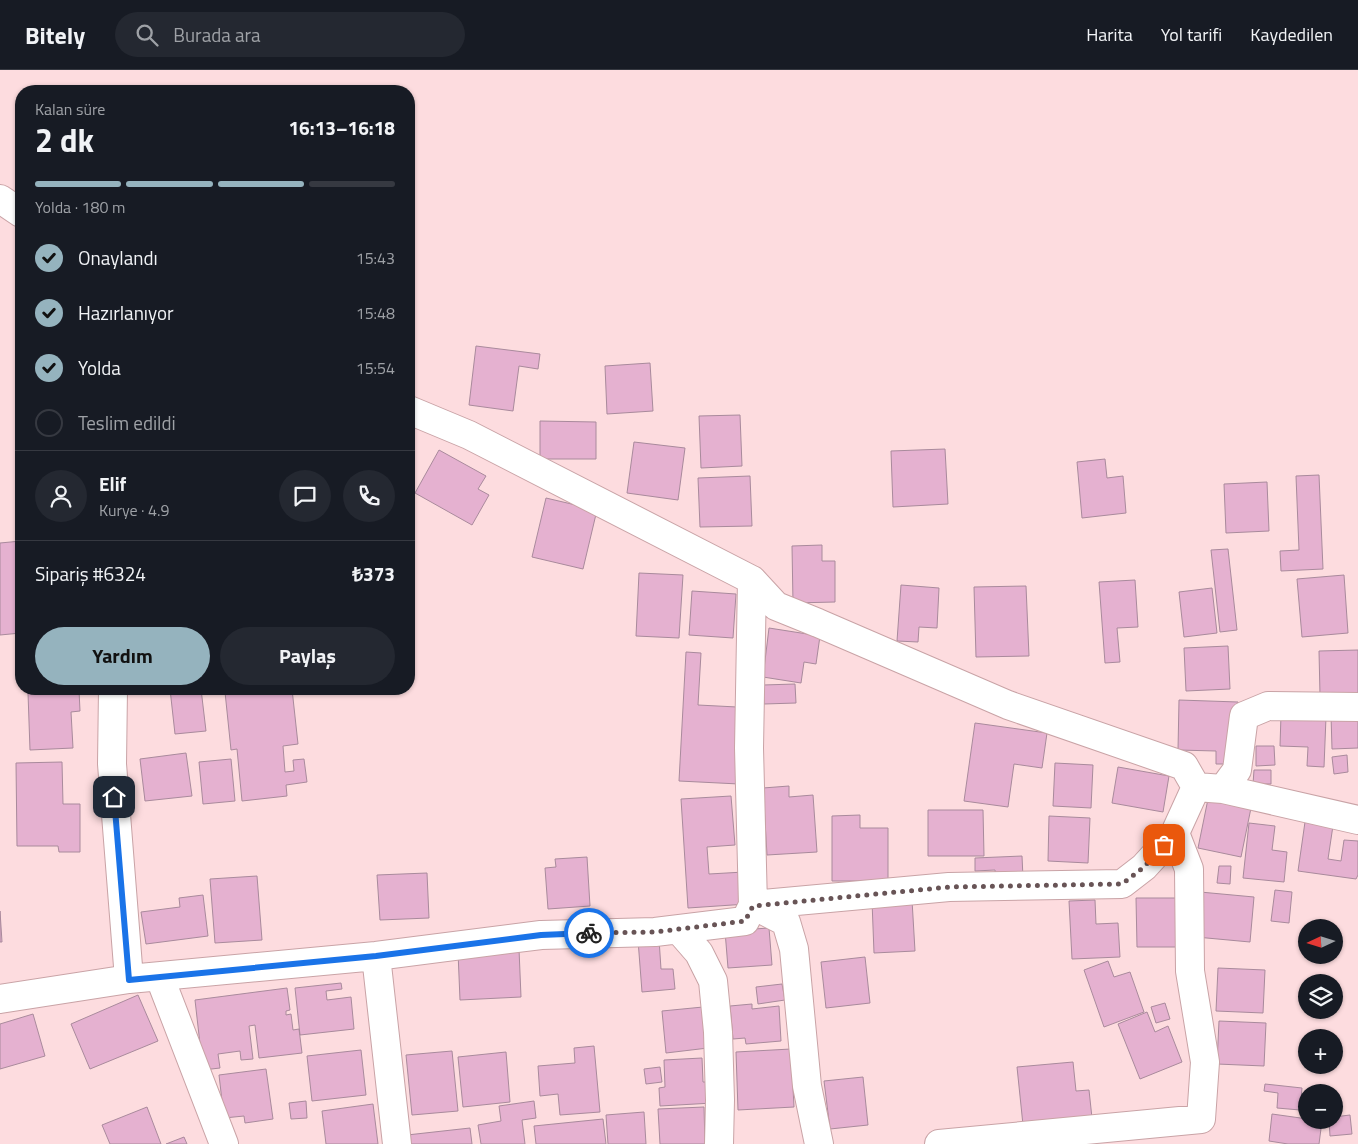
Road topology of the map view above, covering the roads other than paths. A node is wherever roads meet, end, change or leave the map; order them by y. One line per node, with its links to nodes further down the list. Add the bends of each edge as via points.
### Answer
1 (0, 199): 2 (street)
2 (15, 209)
3 (415, 413): 4 (street, via 468,435)
4 (752, 580): 7 (street, via 776,606 1008,705 1184,766); 11 (street, via 750,748)
5 (113, 695): 15 (street, via 112,774)
6 (1358, 707): 8 (street, via 1268,706 1244,716 1237,770)
7 (1196, 787): 8 (street); 10 (street)
8 (1223, 789): 9 (street)
9 (1358, 820)
10 (1174, 833): 11 (street, via 1144,867 1122,884 949,887); 21 (street, via 1189,869 1190,971 1205,1062 1202,1119)
11 (753, 906): 12 (street, via 745,921); 20 (street, via 786,922 794,949 807,1086)
12 (679, 930): 13 (street, via 541,935); 19 (street, via 699,953 713,981 718,1032)
13 (376, 956): 14 (street); 18 (street)
14 (160, 978): 15 (street); 17 (street)
15 (129, 980): 16 (street)
16 (0, 999)
17 (224, 1144)
18 (397, 1144)
19 (719, 1144)
20 (819, 1144)
21 (940, 1144)

